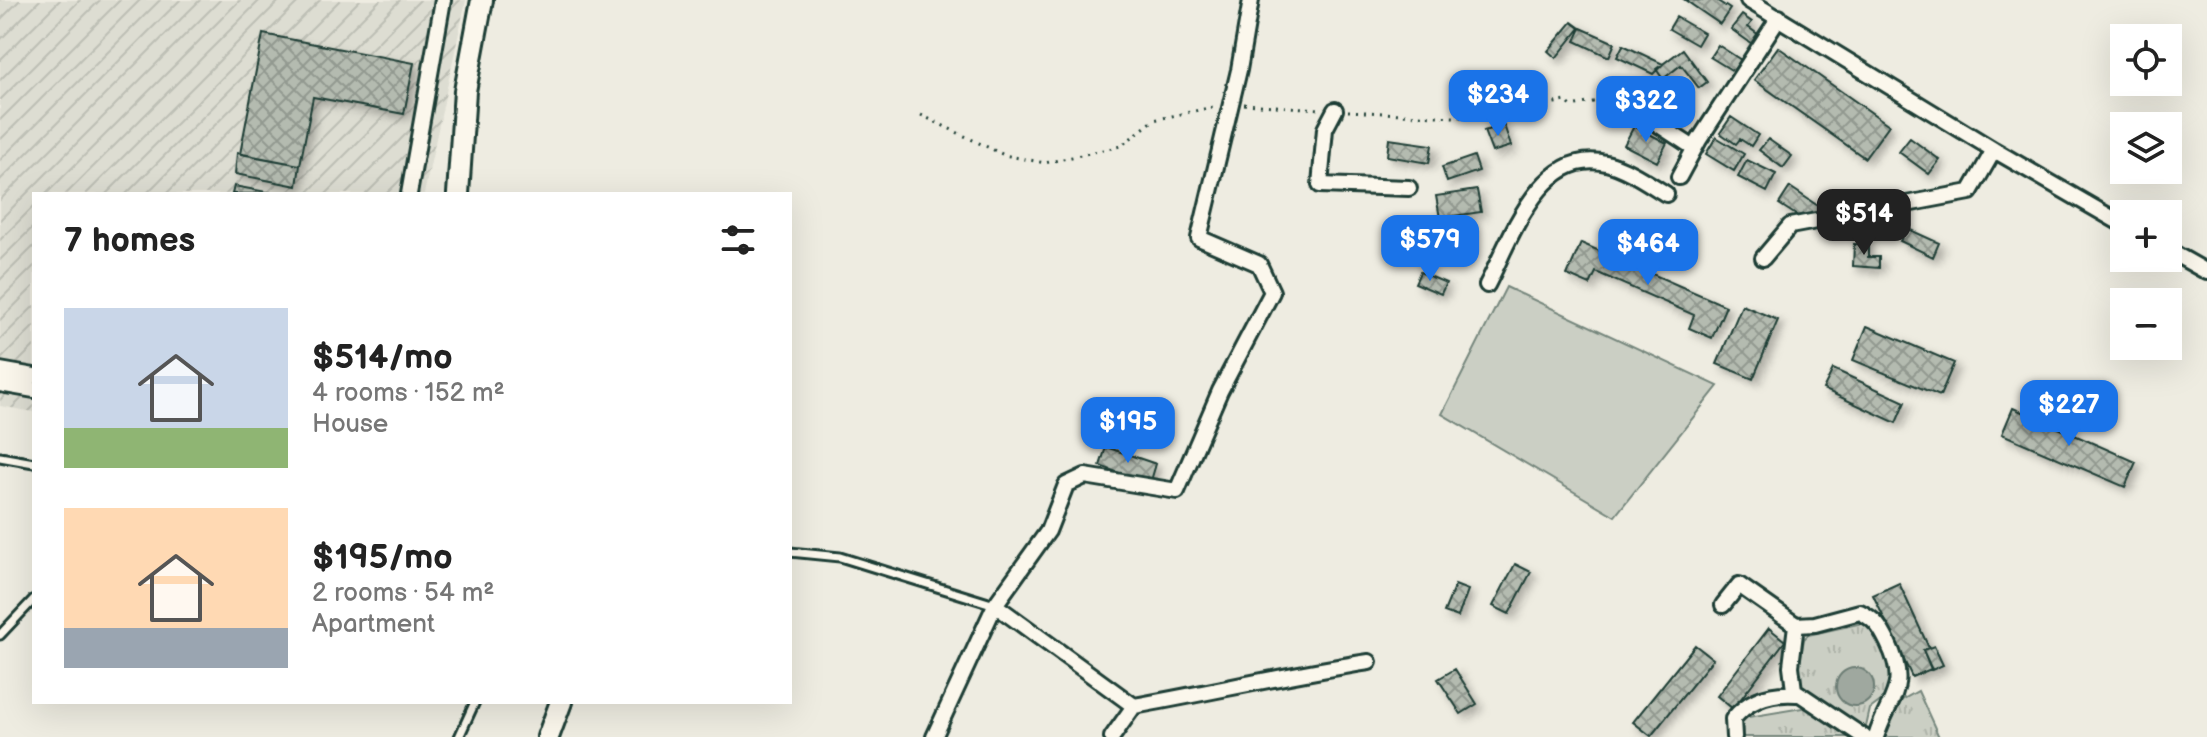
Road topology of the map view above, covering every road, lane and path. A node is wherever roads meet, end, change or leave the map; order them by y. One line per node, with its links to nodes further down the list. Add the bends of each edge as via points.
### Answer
1 (443, 0): 14 (street)
2 (482, 0): 15 (street, via 465,91)
3 (1251, 0): 7 (street)
4 (1748, 0): 5 (street)
5 (1779, 17): 10 (street); 11 (street)
6 (1616, 97): 8 (path, via 1471,118); 10 (street)
7 (1231, 103): 8 (path); 9 (path, via 1154,120 1121,146 1045,163 1004,155); 30 (street, via 1199,238 1259,264 1272,292 1220,391 1177,491 1085,476 1066,485 1048,531)
8 (1335, 110): 13 (street, via 1325,129 1320,185)
9 (921, 115)
10 (1694, 148): 12 (street)
11 (1994, 150): 17 (street); 18 (street, via 1970,192 1790,226)
12 (1679, 177)
13 (1409, 188)
14 (409, 192)
15 (458, 192)
16 (1666, 194): 21 (street, via 1607,163 1580,161 1548,180 1535,195)
17 (2110, 217)
18 (1763, 258)
19 (2182, 258): 20 (street)
20 (2207, 272)
21 (1487, 285)
22 (0, 370): 23 (street)
23 (32, 376)
24 (0, 384): 25 (street)
25 (32, 390)
26 (0, 457): 27 (lane)
27 (32, 463)
28 (792, 552): 30 (lane, via 840,557)
29 (32, 601): 33 (lane)
30 (995, 605): 38 (street); 41 (street)
31 (1723, 605): 32 (street, via 1739,585)
32 (1796, 625): 35 (street, via 1791,678); 45 (street, via 1860,612 1876,620 1900,680)
33 (0, 635)
34 (1369, 662): 38 (street)
35 (1797, 694): 43 (street, via 1763,696 1738,713); 44 (street)
36 (474, 704): 39 (lane)
37 (560, 704): 40 (street)
38 (1134, 706): 42 (street)
39 (459, 737)
40 (548, 737)
41 (934, 737)
42 (1112, 737)
43 (1734, 737)
44 (1864, 737)
45 (1876, 737)

